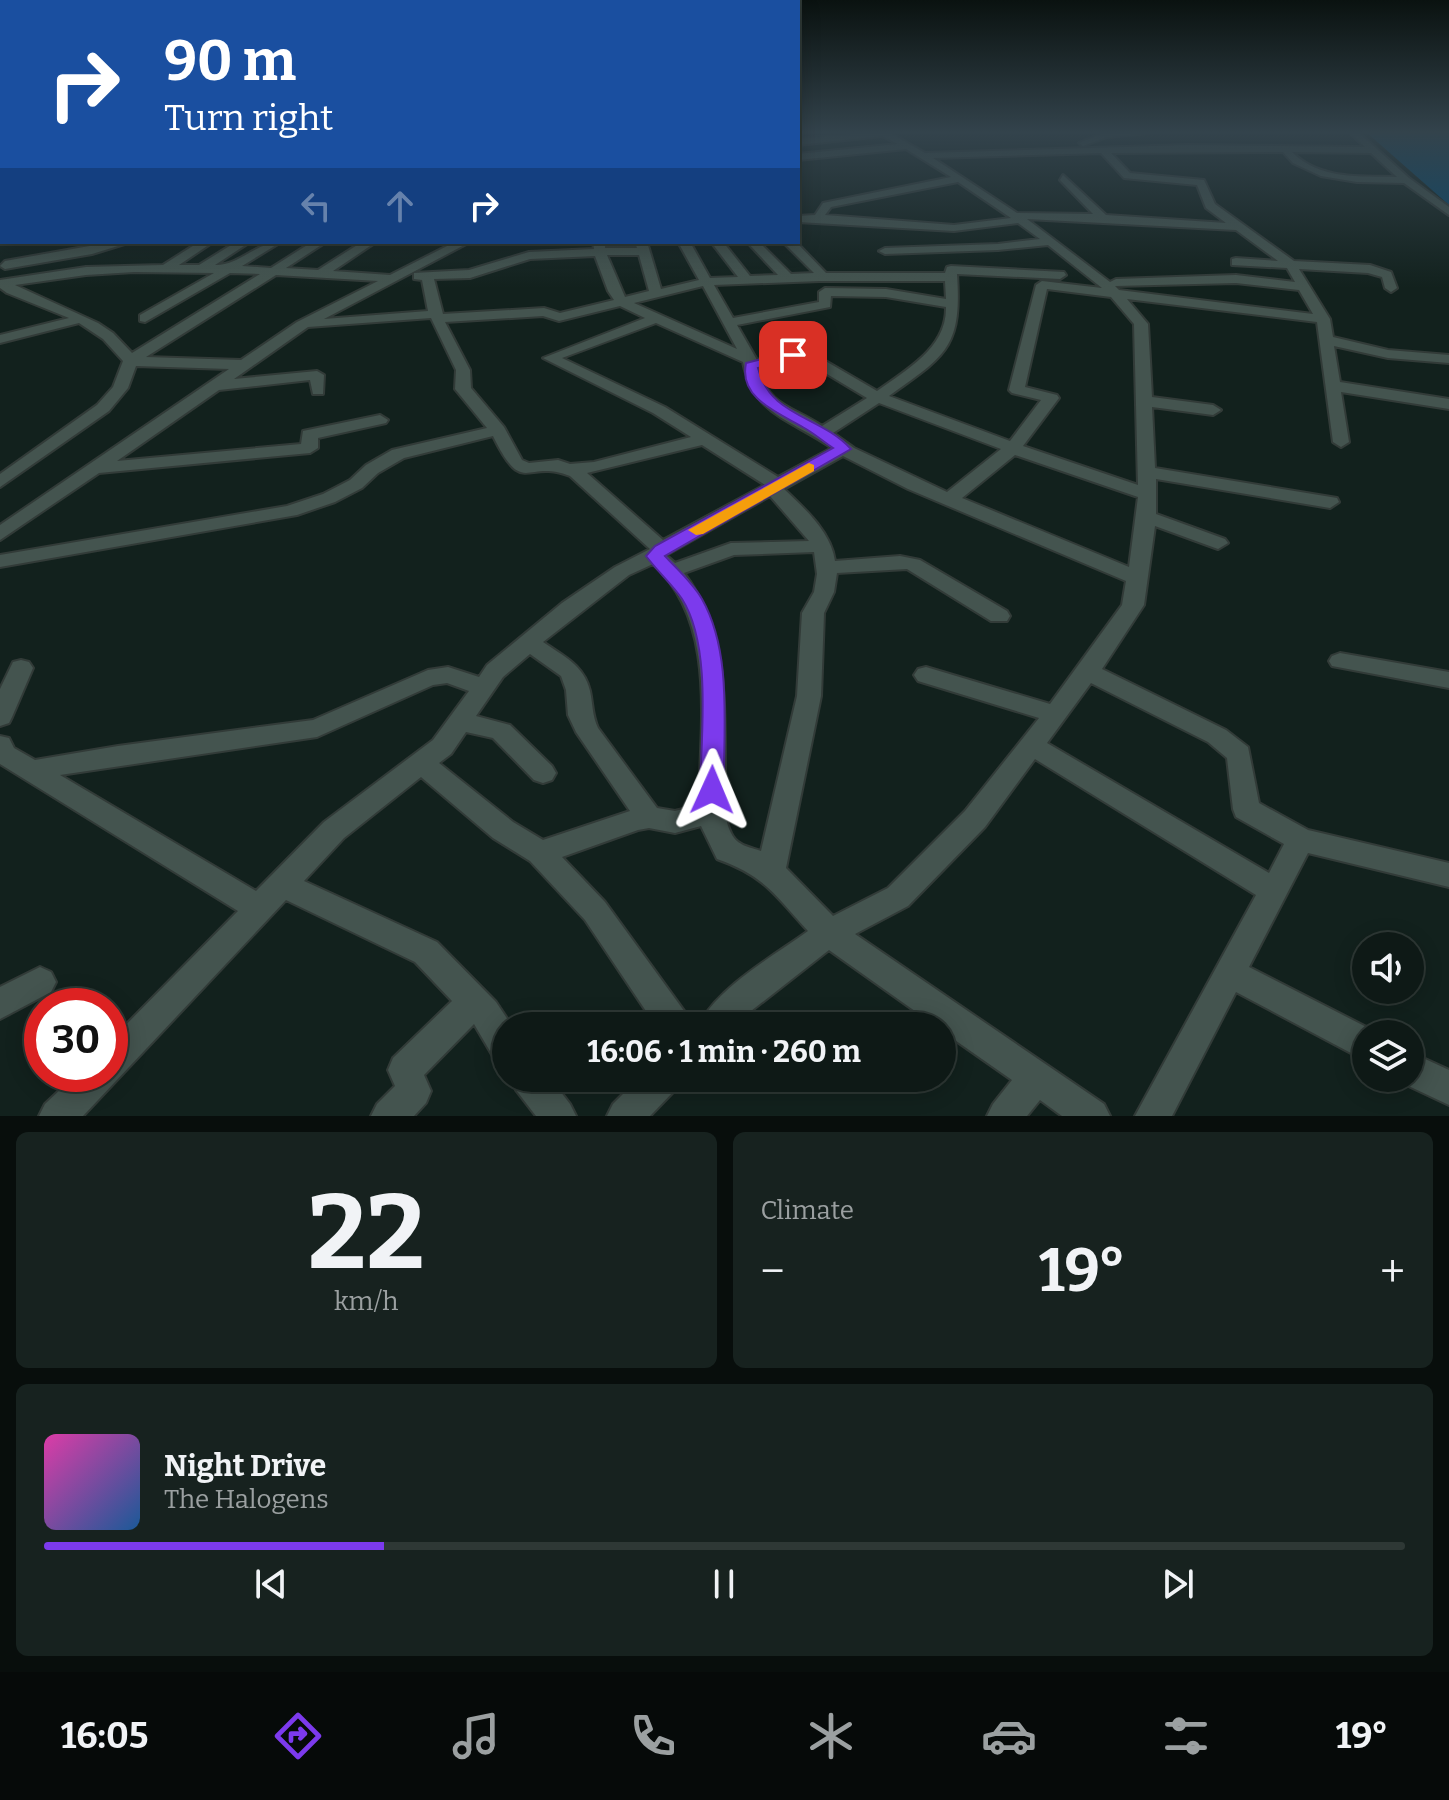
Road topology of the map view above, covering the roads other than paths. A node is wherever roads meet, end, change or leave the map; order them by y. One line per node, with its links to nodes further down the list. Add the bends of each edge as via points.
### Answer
1 (932, 184): 8 (street, via 827,205)
2 (971, 184): 9 (street)
3 (1069, 184): 7 (street)
4 (1202, 184): 11 (street, via 1210,206)
5 (1411, 184): 6 (street)
6 (1449, 212)
7 (1102, 217): 9 (street); 11 (street)
8 (818, 218): 9 (street, via 954,228); 10 (street)
9 (1018, 218): 12 (street)
10 (800, 219)
11 (1240, 227): 28 (street)
12 (1050, 241): 25 (street); 44 (street)
13 (118, 244): 27 (street)
14 (204, 244): 30 (street)
15 (241, 244): 29 (street)
16 (272, 244): 31 (street)
17 (317, 244): 32 (street)
18 (367, 244): 33 (street)
19 (460, 244): 35 (street)
20 (755, 244): 36 (street)
21 (791, 244): 37 (street)
22 (643, 246): 23 (street); 47 (street)
23 (600, 247): 34 (street, via 529,256 490,270); 49 (street)
24 (705, 250): 40 (street); 42 (street)
25 (885, 251)
26 (1236, 262): 28 (street)
27 (3, 264): 41 (street)
28 (1290, 264): 45 (street); 46 (street, via 1381,271)
29 (201, 269): 30 (street); 31 (street)
30 (163, 270): 41 (street)
31 (232, 270): 32 (street); 52 (street)
32 (273, 271): 33 (street); 61 (street)
33 (320, 274): 35 (street)
34 (428, 276): 35 (street); 51 (street)
35 (392, 277): 57 (street)
36 (787, 277): 37 (street); 40 (street)
37 (820, 277): 39 (street)
38 (949, 277): 39 (street); 44 (street, via 951,270); 50 (street)
39 (880, 278): 48 (street)
40 (746, 279): 42 (street)
41 (29, 280): 43 (street)
42 (705, 282): 47 (street); 56 (street)
43 (4, 284): 54 (street)
44 (1106, 284): 45 (street, via 1236,279); 55 (street); 68 (street, via 1141,324); 76 (street, via 1042,285 1017,390 1051,398)
45 (1304, 287): 55 (street)
46 (1391, 288)
47 (656, 292): 49 (street)
48 (886, 293): 50 (street); 56 (street, via 825,292 825,304)
49 (623, 303): 51 (street, via 559,317 544,312); 53 (street)
50 (952, 304): 67 (street, via 945,337 932,358)
51 (436, 316): 57 (street); 72 (street, via 463,370 463,389)
52 (145, 318)
53 (656, 318): 62 (street); 74 (street, via 550,358 637,398)
54 (80, 319): 58 (street); 61 (street, via 113,340)
55 (1323, 319): 59 (street)
56 (728, 323): 62 (street)
57 (302, 325): 63 (street)
58 (0, 339)
59 (1325, 340): 60 (street, via 1388,354); 65 (street)
60 (1449, 359)
61 (130, 361): 63 (street); 81 (street, via 120,388 103,408)
62 (750, 363): 67 (street, via 805,355); 73 (street, via 767,402)
63 (244, 365): 64 (street)
64 (215, 385): 66 (street, via 317,375); 78 (street)
65 (1333, 386): 69 (street); 75 (street)
66 (318, 391)
67 (877, 397): 73 (street); 76 (street)
68 (1145, 401): 70 (street); 80 (street)
69 (1449, 404)
70 (1213, 410)
71 (380, 420): 78 (street, via 309,435 310,448)
72 (498, 430): 79 (street, via 520,467 551,464); 91 (street, via 398,454 356,484 290,511)
73 (821, 433): 77 (street)
74 (705, 439): 79 (street); 82 (street)
75 (1341, 442)
76 (1013, 448): 83 (street); 84 (street)
77 (843, 449): 82 (street); 84 (street)
78 (95, 468): 87 (street)
79 (569, 469): 90 (street)
80 (1147, 472): 83 (street); 85 (street)
81 (0, 482)
82 (775, 486): 89 (street); 90 (street)
83 (1148, 494): 86 (street)
84 (949, 500): 92 (street)
85 (1330, 502)
86 (1147, 517): 88 (street); 92 (street)
87 (0, 534)
88 (1218, 543)
89 (825, 557): 90 (street, via 731,549); 93 (street, via 913,564); 113 (street, via 824,592 813,613 809,696)
90 (662, 559): 94 (street, via 622,571); 109 (street, via 692,599 706,638 712,690)
91 (0, 561)
92 (1137, 578): 97 (street, via 1133,605)
93 (999, 616)
94 (528, 642): 100 (street); 110 (street, via 571,672 588,732)
95 (1340, 661): 99 (street)
96 (0, 671): 102 (street, via 21,668)
97 (1087, 671): 101 (street); 111 (street, via 1217,736 1239,754 1246,809)
98 (926, 675): 101 (street)
99 (1449, 680)
100 (483, 687): 103 (street); 107 (street, via 448,675 428,678 317,728)
101 (1055, 714): 105 (street)
102 (0, 717)
103 (458, 721): 106 (street, via 442,747); 108 (street, via 501,731)
104 (0, 745): 107 (street, via 4,754)
105 (1031, 745): 116 (street); 118 (street, via 975,819 898,897)
106 (421, 763): 112 (street); 115 (street, via 334,830)
107 (31, 771): 117 (street)
108 (543, 773)
109 (712, 812): 110 (street, via 675,822); 113 (street, via 727,851)
110 (649, 817): 112 (street)
111 (1301, 840): 114 (street); 116 (street)
112 (540, 853): 123 (street, via 595,911)
113 (771, 871): 118 (street)
114 (1449, 875)
115 (284, 885): 117 (street); 121 (street, via 426,952)
116 (1274, 891): 119 (street)
117 (260, 909): 127 (street)
118 (829, 933): 124 (street); 129 (street)
119 (1230, 973): 126 (street); 140 (street)
120 (40, 982): 122 (street)
121 (474, 1002): 125 (street); 135 (street, via 405,1070 414,1091)
122 (0, 1004)
123 (665, 1012)
124 (728, 1012)
125 (492, 1024)
126 (1352, 1038)
127 (128, 1046)
128 (1424, 1076): 130 (street)
129 (1036, 1077): 138 (street); 139 (street)
130 (1449, 1088)
131 (83, 1092): 134 (street)
132 (539, 1092): 136 (street)
133 (649, 1092): 137 (street)
134 (57, 1116)
135 (389, 1116)
136 (558, 1116)
137 (625, 1116)
138 (1005, 1116)
139 (1092, 1116)
140 (1153, 1116)

